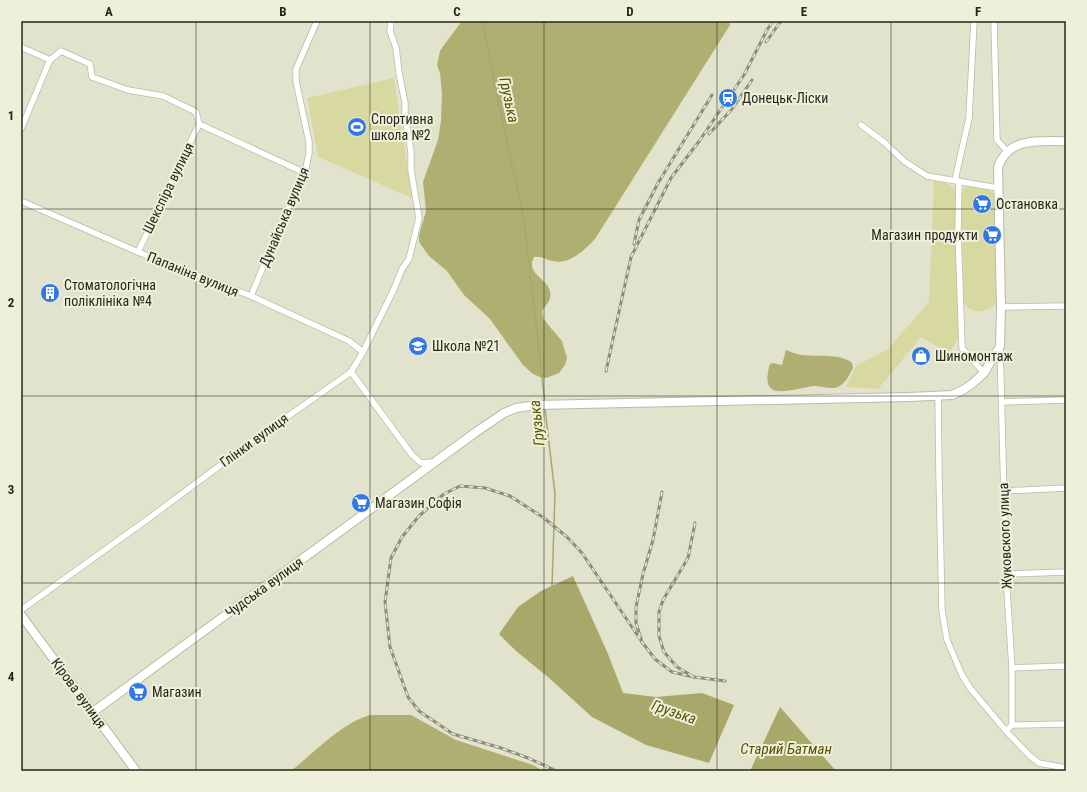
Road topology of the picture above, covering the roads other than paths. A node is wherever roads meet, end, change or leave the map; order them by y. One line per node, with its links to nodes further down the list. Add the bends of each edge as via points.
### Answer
1 (317, 21): 12 (street, Дунайська вулиця, via 296,69 296,81 309,142)
2 (391, 21): 21 (street, Глінки вулиця, via 390,31 396,48 405,103 411,170 419,218 409,259)
3 (974, 21): 13 (street, via 969,118)
4 (994, 21): 11 (street, via 998,140)
5 (21, 47): 6 (street)
6 (50, 60): 7 (street, via 61,52 90,64 92,77 128,90 163,96 196,112); 9 (street)
7 (199, 124): 12 (street); 16 (street, Шекспіра вулиця)
8 (861, 125): 13 (street, via 904,161 927,176)
9 (21, 129)
10 (1066, 141): 11 (street, via 1023,142)
11 (1007, 151): 14 (street, via 998,167)
12 (305, 172): 17 (street, Дунайська вулиця)
13 (957, 181): 14 (street); 23 (street, via 962,348)
14 (998, 188): 19 (street)
15 (21, 201): 16 (street, Папаніна вулиця)
16 (138, 252): 17 (street, Папаніна вулиця)
17 (251, 296): 21 (street, Папаніна вулиця, via 349,342)
18 (1066, 306): 19 (street)
19 (1001, 307): 20 (street)
20 (1000, 346): 23 (street, Чудська вулиця); 26 (street, Жуковского улица)
21 (362, 352): 22 (street, Глінки вулиця)
22 (351, 372): 27 (street, via 412,455 421,463); 32 (street, Глінки вулиця)
23 (984, 373): 24 (street, Чудська вулиця, via 963,390 952,395)
24 (938, 395): 27 (street, Чудська вулиця, via 537,405 516,408 504,413); 39 (street, via 942,611 947,640 962,675 978,699)
25 (1066, 400): 26 (street)
26 (1002, 402): 29 (street, Жуковского улица)
27 (435, 462): 36 (street, Чудська вулиця)
28 (1066, 488): 29 (street)
29 (1003, 491): 31 (street, Жуковского улица)
30 (1066, 572): 31 (street)
31 (1006, 574): 35 (street, Жуковского улица)
32 (21, 610)
33 (21, 615): 36 (street, Кірова вулиця)
34 (1066, 666): 35 (street)
35 (1012, 668): 38 (street, Жуковского улица)
36 (93, 712): 41 (street, Кірова вулиця)
37 (1066, 724): 38 (street)
38 (1012, 725): 39 (street)
39 (1006, 731): 40 (street, via 1039,763)
40 (1066, 768)
41 (136, 771)

